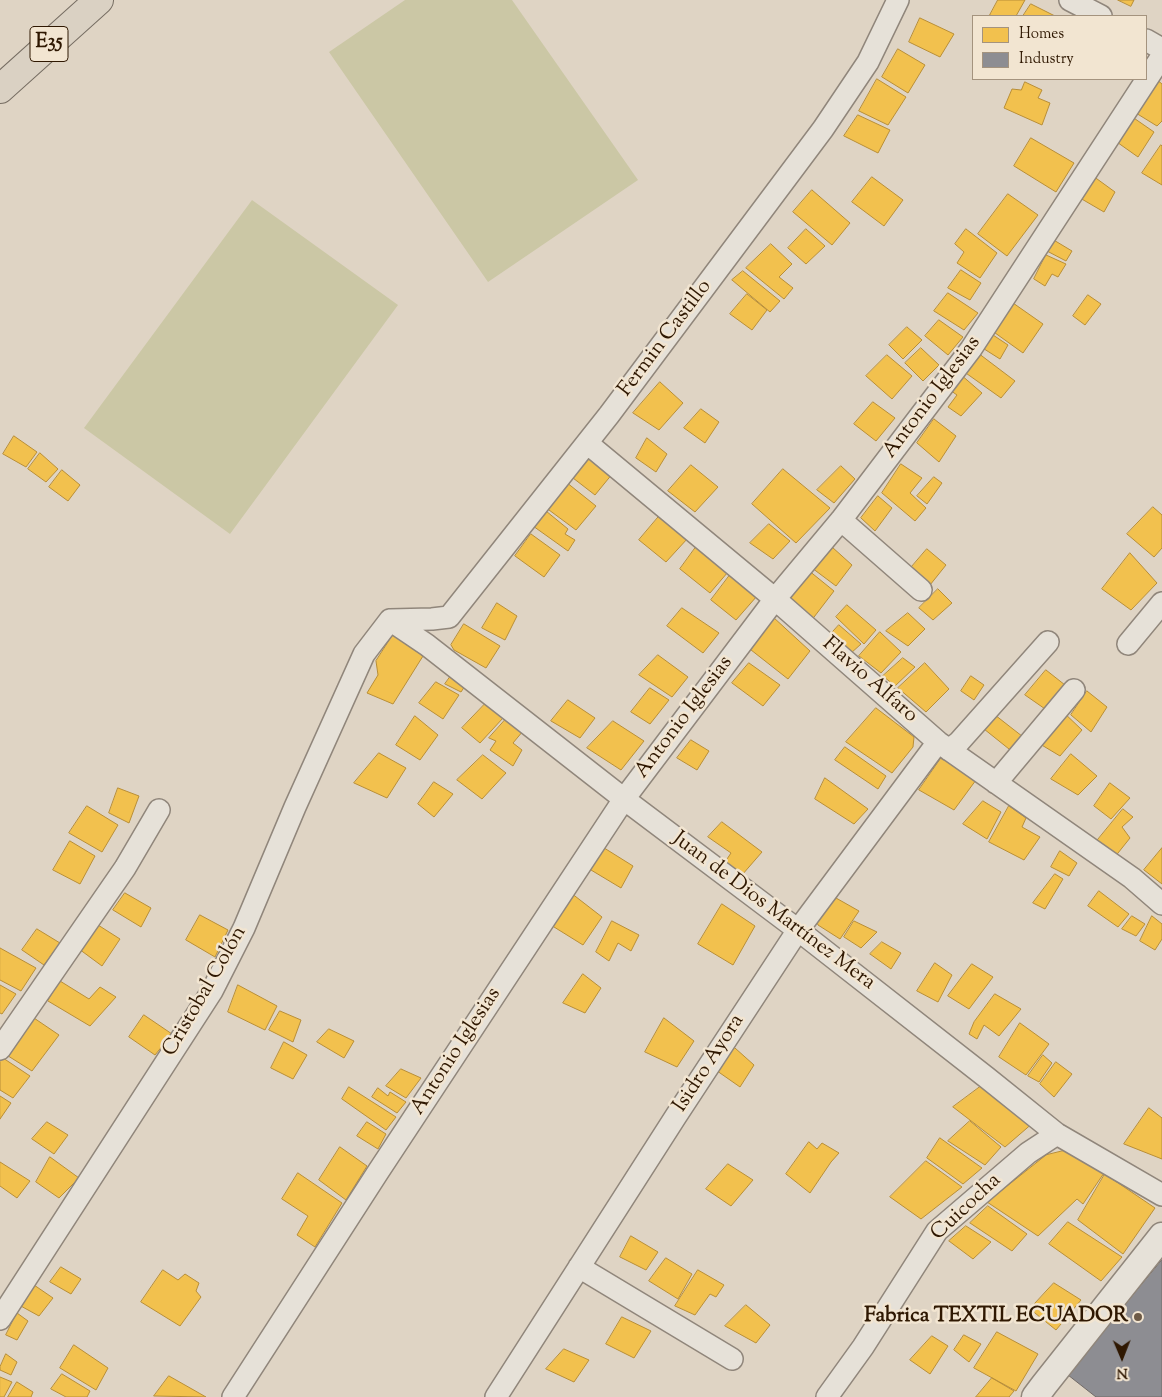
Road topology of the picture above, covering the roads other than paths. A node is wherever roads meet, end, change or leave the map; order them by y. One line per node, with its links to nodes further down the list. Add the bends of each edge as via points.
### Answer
1 (99, 0): 10 (highway, E35)
2 (898, 0): 11 (street, Fermin Castillo, via 868,62 844,99)
3 (1070, 0): 4 (street)
4 (1099, 15)
5 (1147, 41): 6 (street)
6 (1162, 49)
7 (1162, 56): 8 (street, Antonio Iglesias)
8 (1147, 79)
9 (1146, 80): 12 (street, Antonio Iglesias, via 972,349)
10 (0, 89)
11 (587, 443): 14 (street, Flavio Alfaro); 16 (street, Fermin Castillo)
12 (841, 520): 13 (street); 14 (street, Antonio Iglesias)
13 (921, 590)
14 (775, 599): 22 (street, Flavio Alfaro); 24 (street, Antonio Iglesias)
15 (1160, 608): 19 (street)
16 (449, 617): 17 (street); 20 (street, Fermin Castillo)
17 (390, 620): 20 (street, Juan de Dios Martínez Mera); 33 (street, Cristobal Colón, via 364,654 244,928 212,991)
18 (1048, 642): 22 (street, Isidro Ayora, via 959,742)
19 (1128, 644)
20 (428, 645): 24 (street, Juan de Dios Martínez Mera)
21 (1074, 690): 23 (street)
22 (944, 746): 23 (street, Flavio Alfaro); 27 (street, Isidro Ayora)
23 (996, 783): 26 (street, Flavio Alfaro, via 1132,878)
24 (624, 799): 27 (street, Juan de Dios Martínez Mera); 35 (street, Antonio Iglesias)
25 (159, 810): 28 (street, via 125,868)
26 (1162, 904)
27 (798, 930): 29 (street, Juan de Dios Martínez Mera); 32 (street, Isidro Ayora)
28 (0, 1049)
29 (1057, 1134): 30 (street, Juan de Dios Martínez Mera); 37 (street, Cuicocha, via 1028,1153 937,1231)
30 (1162, 1195)
31 (1162, 1236): 38 (street)
32 (579, 1267): 34 (street); 36 (street, Isidro Ayora)
33 (0, 1319)
34 (732, 1360)
35 (233, 1397)
36 (496, 1397)
37 (827, 1397)
38 (1035, 1397)

